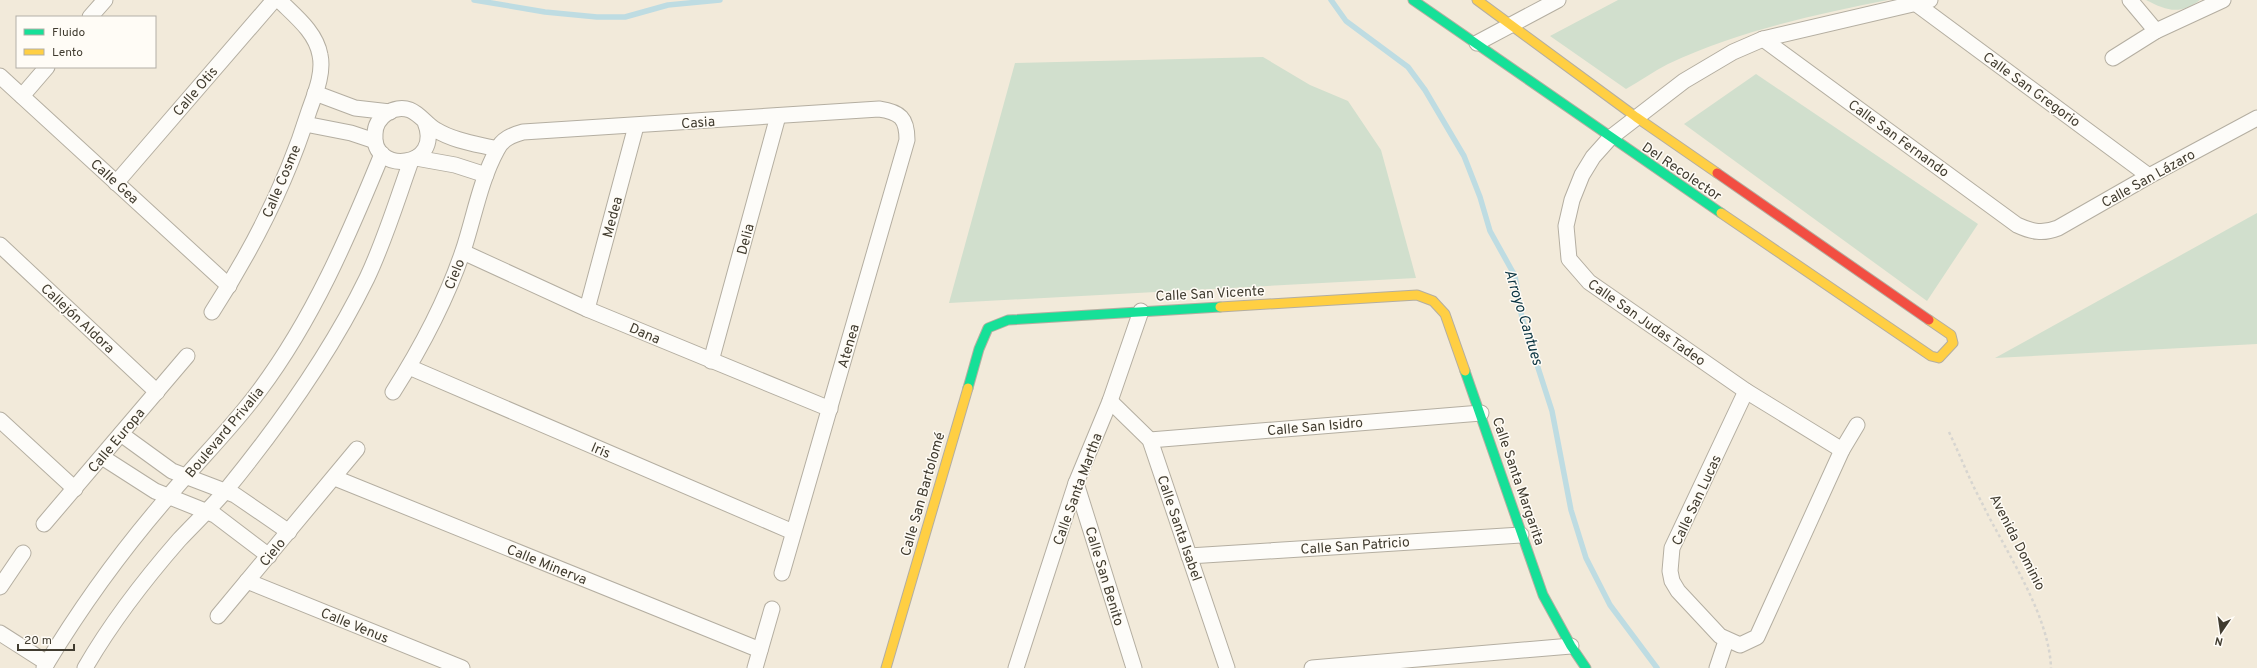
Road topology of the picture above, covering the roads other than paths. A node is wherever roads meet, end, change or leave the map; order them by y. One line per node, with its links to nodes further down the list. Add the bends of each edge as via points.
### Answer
1 (104, 0): 10 (street)
2 (274, 0): 34 (street, Calle Otis)
3 (279, 0): 18 (street, Calle Cosme, via 316,40 320,56 320,74)
4 (1413, 0): 14 (street, Del Recolector)
5 (1477, 0): 11 (street, Del Recolector)
6 (1558, 0): 11 (street)
7 (2130, 0): 12 (street)
8 (2223, 0): 12 (street)
9 (1923, 1): 13 (street, Calle San Judas Tadeo); 33 (street, Calle San Gregorio)
10 (91, 16)
11 (1511, 24): 14 (street); 22 (street, Del Recolector)
12 (2156, 31): 15 (street)
13 (1763, 39): 22 (street, Calle San Judas Tadeo, via 1733,52 1684,81); 35 (street, Calle San Fernando, via 2017,225)
14 (1476, 43): 28 (street, Del Recolector)
15 (2112, 58)
16 (46, 68): 19 (street)
17 (0, 76): 19 (street, Calle Gea)
18 (315, 93): 20 (street, via 355,108); 26 (street, Calle Cosme)
19 (22, 96): 34 (street, Calle Gea)
20 (390, 112): 25 (street, via 399,109 409,110 418,114); 29 (street, via 379,121 374,134)
21 (778, 116): 24 (street, Casia, via 879,109 893,111); 27 (street, Casia); 45 (street, Delia)
22 (1636, 117): 28 (street, Calle San Judas Tadeo); 28 (street, Del Recolector, via 1951,335 1954,343 1939,358 1931,356)
23 (2257, 118): 33 (street, Calle San Lázaro)
24 (903, 119): 51 (street, Atenea, via 907,126 907,140)
25 (425, 122): 30 (street, via 447,136); 31 (street, via 428,130 426,146)
26 (305, 124): 29 (street, via 351,133); 38 (street, Calle Cosme, via 264,223)
27 (636, 126): 30 (street, Casia, via 523,132 503,141); 40 (street, Medea)
28 (1610, 138): 47 (street, Calle San Judas Tadeo, via 1593,157 1572,200 1566,226 1569,259 1588,282)
29 (379, 148): 31 (street, via 395,162); 60 (street, Boulevard Privalia, via 351,230 319,296 260,391 228,432)
30 (497, 149): 32 (street, Cielo)
31 (413, 160): 32 (street, via 455,165); 64 (street, via 382,241 350,310 290,406)
32 (486, 175): 37 (street, Cielo)
33 (2149, 176): 35 (street, Calle San Lázaro, via 2058,228 2049,232)
34 (116, 182): 38 (street, Calle Gea)
35 (2037, 232)
36 (0, 245): 48 (street, Callejón Aldora)
37 (463, 252): 40 (street, Dana); 46 (street, Cielo, via 435,317)
38 (229, 286): 42 (street, Calle Cosme)
39 (1433, 301): 41 (street, Calle San Vicente, via 1417,295); 52 (street, Calle Santa Margarita, via 1445,314)
40 (587, 309): 45 (street, Dana)
41 (1141, 311): 43 (street, Calle San Vicente, via 1008,320); 50 (street, Calle Santa Martha)
42 (212, 312)
43 (988, 328): 87 (street, Calle San Bartolomé, via 979,349)
44 (187, 356): 48 (street, Calle Europa)
45 (712, 361): 51 (street, Dana)
46 (409, 367): 49 (street, Cielo); 69 (street, Iris)
47 (1746, 391): 58 (street, Calle San Judas Tadeo); 80 (street, Calle San Lucas, via 1672,548 1670,558 1672,581 1678,591)
48 (157, 392): 55 (street, Calle Europa)
49 (394, 392)
50 (1110, 401): 56 (street, Calle Santa Isabel); 62 (street, Calle Santa Martha)
51 (830, 409): 69 (street, Atenea)
52 (1481, 413): 56 (street, Calle San Isidro); 70 (street, Calle Santa Margarita)
53 (0, 420): 63 (street)
54 (1857, 425): 58 (street)
55 (121, 434): 59 (street, Calle Europa); 60 (street, via 160,464)
56 (1150, 440): 73 (street, Calle Santa Isabel)
57 (357, 449): 61 (street, Cielo)
58 (1842, 450): 80 (street, via 1757,637 1740,645)
59 (102, 457): 63 (street, Calle Europa); 65 (street)
60 (185, 477): 64 (street); 65 (street, Boulevard Privalia)
61 (335, 478): 68 (street, Cielo); 82 (street, Calle Minerva)
62 (1076, 483): 88 (street, Calle Santa Martha); 89 (street, Calle San Benito)
63 (74, 489): 67 (street, Calle Europa)
64 (226, 490): 66 (street); 68 (street)
65 (168, 497): 66 (street); 83 (street, Boulevard Privalia, via 93,593)
66 (206, 510): 72 (street); 84 (street, via 147,579)
67 (44, 524)
68 (289, 532): 72 (street, Cielo)
69 (793, 532): 74 (street, Atenea)
70 (1521, 535): 73 (street, Calle San Patricio); 81 (street, Calle Santa Margarita, via 1543,595)
71 (23, 553): 76 (street)
72 (269, 556): 75 (street, Cielo)
73 (1189, 556): 90 (street, Calle Santa Isabel)
74 (782, 573)
75 (247, 582): 78 (street, Cielo); 85 (street, Calle Venus)
76 (0, 587)
77 (772, 609): 82 (street)
78 (218, 616)
79 (0, 633): 83 (street)
80 (1726, 641): 93 (street)
81 (1571, 646): 91 (street); 92 (street, Calle Santa Margarita)
82 (760, 650): 86 (street)
83 (45, 665)
84 (86, 668)
85 (462, 668)
86 (755, 668)
87 (886, 668)
88 (1016, 668)
89 (1134, 668)
90 (1227, 668)
91 (1312, 668)
92 (1586, 668)
93 (1717, 668)

